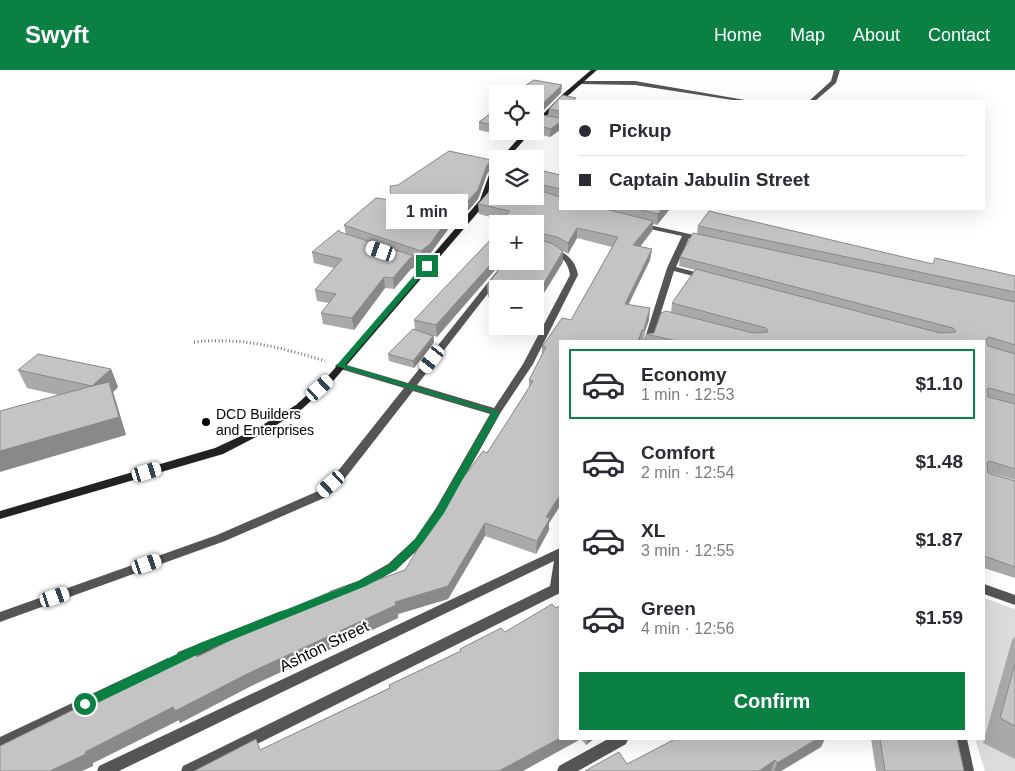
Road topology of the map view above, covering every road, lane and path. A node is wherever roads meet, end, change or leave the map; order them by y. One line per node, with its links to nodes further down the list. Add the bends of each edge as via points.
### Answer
1 (594, 70): 3 (street)
2 (838, 70): 6 (street, via 834,82)
3 (579, 82): 4 (street); 5 (street, via 635,83)
4 (561, 100)
5 (742, 100)
6 (813, 100)
7 (559, 101): 8 (street)
8 (544, 116)
9 (544, 120): 10 (street)
10 (550, 121)
11 (521, 140): 12 (street)
12 (511, 150)
13 (489, 192): 19 (street)
14 (628, 221): 15 (street)
15 (686, 236): 16 (street); 20 (street)
16 (715, 242)
17 (544, 248): 27 (street, via 568,257 573,264 574,275 528,364)
18 (390, 254): 19 (street)
19 (427, 266): 25 (street)
20 (671, 268): 22 (street); 23 (street, via 661,315)
21 (502, 270): 26 (street)
22 (709, 278)
23 (648, 340)
24 (194, 342): 25 (path, via 263,343)
25 (340, 366): 26 (street); 28 (street, via 299,407 219,451)
26 (411, 388): 27 (street); 36 (street, via 342,474 320,495 220,538)
27 (496, 412): 34 (street, via 419,542 392,567 362,584)
28 (0, 515)
29 (559, 553): 40 (street, Ashton Street)
30 (559, 574): 31 (street)
31 (558, 588): 41 (street)
32 (985, 588): 33 (street)
33 (1015, 600)
34 (318, 601)
35 (292, 612): 39 (street, via 203,647)
36 (0, 617)
37 (620, 740): 42 (street)
38 (960, 740): 43 (street)
39 (0, 744)
40 (104, 771)
41 (188, 771)
42 (564, 771)
43 (967, 771)

